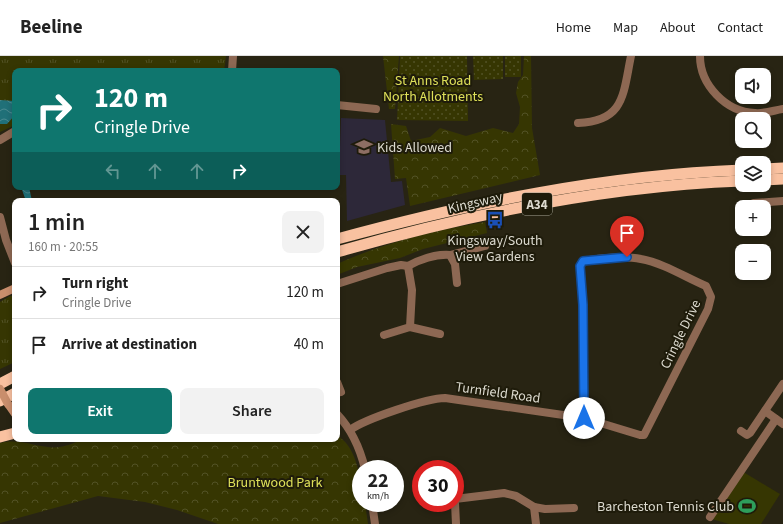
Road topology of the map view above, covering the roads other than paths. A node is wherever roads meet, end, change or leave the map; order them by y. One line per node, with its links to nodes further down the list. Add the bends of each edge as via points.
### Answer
1 (233, 56): 4 (street)
2 (631, 56): 8 (street, via 623,97 617,109 605,118)
3 (700, 56): 7 (street, via 710,87 721,100 756,113)
4 (232, 68)
5 (340, 105): 6 (street)
6 (373, 109)
7 (783, 109)
8 (578, 123)
9 (12, 133): 10 (street)
10 (0, 140)
11 (783, 168): 12 (highway)
12 (771, 169)
13 (735, 171): 20 (highway, Kingsway / A34, via 632,179 553,191 446,212)
14 (783, 179): 15 (highway)
15 (771, 180)
16 (735, 182): 22 (highway, Kingsway / A34, via 640,189 546,202)
17 (771, 201): 18 (street)
18 (783, 201)
19 (0, 217): 23 (street)
20 (340, 238)
21 (485, 246): 24 (street)
22 (340, 251)
23 (12, 255)
24 (450, 255): 25 (street, via 418,260); 27 (street, via 456,269)
25 (408, 266): 26 (street, via 387,268); 30 (street, via 412,290)
26 (340, 283)
27 (457, 283)
28 (12, 289): 29 (main road)
29 (0, 295)
30 (410, 327): 31 (street); 32 (street)
31 (440, 334)
32 (384, 335)
33 (12, 378): 34 (highway)
34 (0, 384)
35 (783, 384): 40 (street)
36 (0, 389): 38 (main road, bridge)
37 (12, 395): 38 (highway)
38 (4, 402): 39 (main road)
39 (12, 411)
40 (765, 411): 43 (street); 46 (street, via 748,435)
41 (340, 418): 45 (street)
42 (584, 418): 45 (street, Turnfield Road, via 438,398 359,424); 48 (street, Turnfield Road); 48 (street, Cringle Drive, via 580,266 583,261 590,260 627,257 647,260 706,286 711,300)
43 (776, 419): 44 (street); 56 (street)
44 (783, 424)
45 (350, 430): 50 (street)
46 (741, 431)
47 (12, 434): 49 (highway)
48 (644, 435)
49 (0, 438)
50 (363, 460)
51 (464, 498): 52 (street, via 504,493 516,496)
52 (534, 507): 53 (street); 59 (street)
53 (574, 508)
54 (373, 512): 57 (street)
55 (455, 512): 58 (street)
56 (710, 517)
57 (375, 524)
58 (456, 524)
59 (536, 524)

